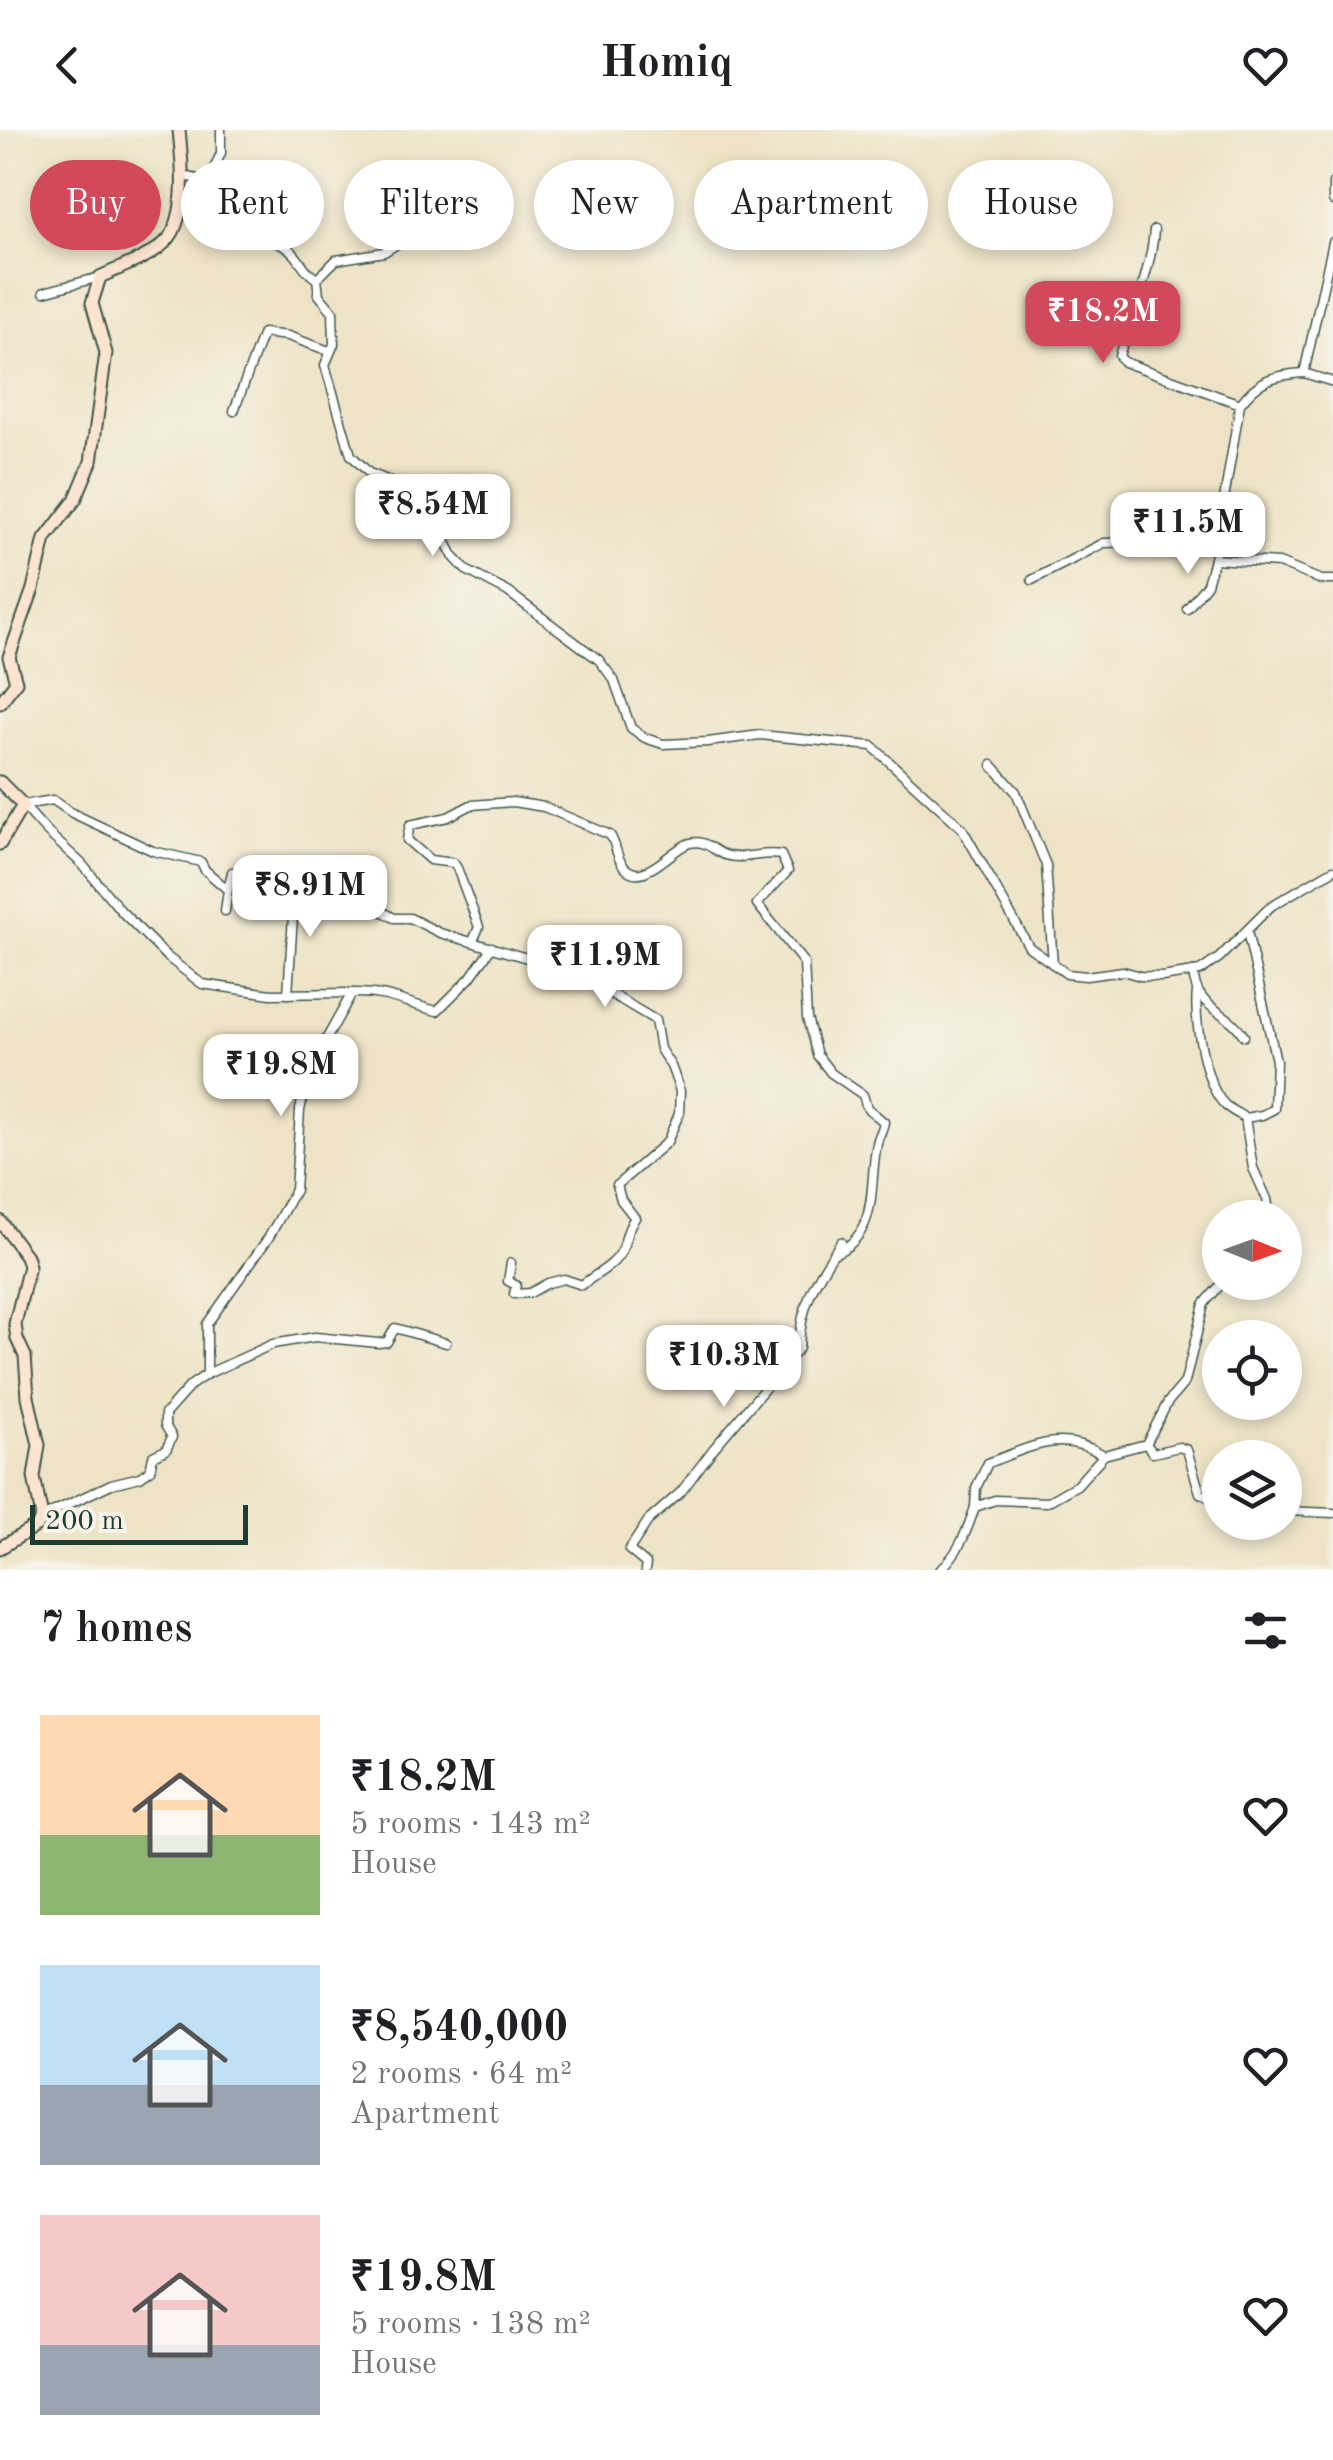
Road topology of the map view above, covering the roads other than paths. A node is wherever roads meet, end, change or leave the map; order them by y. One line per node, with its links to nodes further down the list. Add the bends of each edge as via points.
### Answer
1 (179, 130): 4 (main road)
2 (222, 130): 3 (street)
3 (218, 160)
4 (181, 176): 12 (main road, via 173,233)
5 (1333, 183): 6 (street)
6 (1333, 201)
7 (1154, 230): 18 (street, via 1152,258 1119,356)
8 (1333, 242): 11 (street)
9 (289, 250): 13 (street)
10 (388, 250): 13 (street, via 336,260)
11 (1330, 258): 16 (street)
12 (100, 277): 14 (street); 25 (main road, via 92,304 106,352 92,462 75,500 44,539)
13 (317, 279): 15 (street, via 318,295 333,312)
14 (44, 292)
15 (329, 352): 19 (street, via 263,333); 38 (street, via 325,365 350,455 370,473 421,493 466,570 508,592 599,660 614,680 631,728 663,744 760,735 872,746 962,828 1028,948)
16 (1304, 373): 17 (street); 18 (street, via 1273,375)
17 (1333, 382)
18 (1240, 404): 20 (street)
19 (234, 411)
20 (1219, 538): 21 (street); 22 (street, via 1185,532 1104,543)
21 (1214, 559): 23 (street, via 1279,563); 24 (street, via 1206,584)
22 (1032, 580)
23 (1333, 580)
24 (1186, 608)
25 (6, 665): 26 (main road, via 16,682)
26 (0, 702)
27 (992, 765): 38 (street, via 1016,792 1046,866)
28 (0, 782): 29 (main road)
29 (23, 805): 30 (main road); 33 (street, via 53,800 154,852 202,862); 41 (street, via 122,912 202,984)
30 (0, 844)
31 (1333, 870): 35 (street, via 1271,906)
32 (294, 884): 33 (street, via 232,872); 36 (street); 41 (street)
33 (228, 890): 34 (street)
34 (225, 910)
35 (1248, 931): 39 (street); 44 (street, via 1276,1061 1274,1109)
36 (473, 941): 37 (street); 48 (street, via 480,928 454,863 430,860 407,840 417,822 471,805 530,803 610,835 619,860 633,871 655,868 689,843 710,844 723,855 780,855 788,871 757,904 804,964 806,1018 816,1055 884,1122 869,1210 853,1243)
37 (492, 947): 42 (street, via 437,1010 374,993); 49 (street, via 581,976 656,1020 660,1050 682,1101 667,1142 617,1185 635,1218 615,1262 582,1285 564,1278 523,1295 514,1294 516,1285 508,1281)
38 (1054, 964): 39 (street, via 1086,976)
39 (1194, 972): 40 (street)
40 (1197, 991): 43 (street); 44 (street, via 1195,1015 1211,1079 1223,1103)
41 (288, 994): 42 (street)
42 (352, 994): 52 (street, via 309,1070 296,1190 208,1324)
43 (1244, 1036)
44 (1246, 1118): 45 (street, via 1253,1168)
45 (1267, 1200)
46 (0, 1221): 59 (main road, via 29,1266 16,1324 39,1445 34,1477)
47 (841, 1242): 48 (street)
48 (833, 1254): 61 (street, via 806,1298 800,1348 629,1550)
49 (510, 1263)
50 (1207, 1300): 53 (street, via 1185,1382)
51 (446, 1343): 52 (street, via 396,1328 387,1342 315,1338 273,1344)
52 (207, 1374): 59 (street, via 165,1414 172,1436 166,1450 153,1456 150,1470)
53 (1146, 1444): 54 (street); 55 (street, via 1154,1452 1188,1450)
54 (1104, 1454): 56 (street, via 1076,1486 1047,1502 995,1500); 56 (street, via 1048,1440 988,1463)
55 (1202, 1495)
56 (975, 1507): 62 (street)
57 (1302, 1512): 58 (street)
58 (1333, 1513)
59 (42, 1517): 60 (main road)
60 (0, 1548)
61 (645, 1570)
62 (940, 1570)

